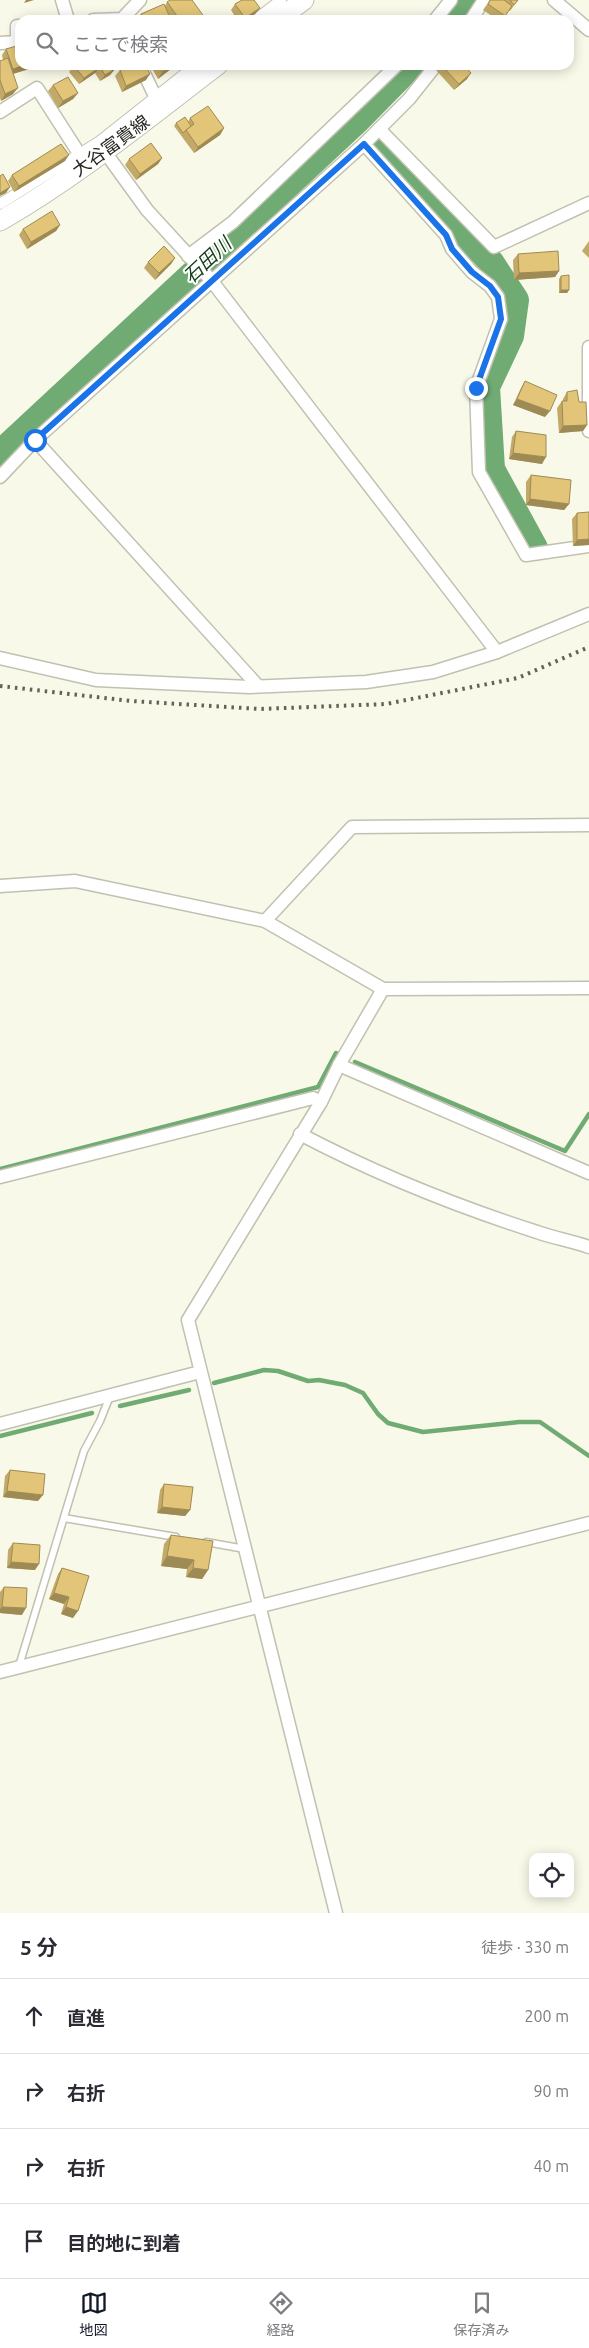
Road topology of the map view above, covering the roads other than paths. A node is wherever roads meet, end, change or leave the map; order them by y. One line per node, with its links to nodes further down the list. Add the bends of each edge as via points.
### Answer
1 (62, 0): 8 (street)
2 (140, 0): 9 (street)
3 (281, 0): 10 (street)
4 (304, 0): 11 (main road)
5 (451, 0): 12 (street)
6 (484, 0): 13 (street)
7 (554, 0): 14 (street)
8 (66, 15)
9 (127, 15)
10 (262, 15)
11 (284, 15)
12 (439, 15)
13 (474, 15)
14 (572, 15)
15 (574, 17): 16 (street)
16 (589, 30)
17 (15, 42): 18 (street)
18 (0, 44)
19 (143, 70): 24 (street)
20 (191, 70): 24 (street)
21 (210, 70): 24 (main road, 大谷富貴線)
22 (392, 70): 33 (street, via 233,222)
23 (432, 70): 26 (street, via 409,99)
24 (160, 101): 28 (main road, 大谷富貴線); 29 (street)
25 (0, 112): 29 (street, via 38,88)
26 (379, 128): 27 (street); 30 (street, via 494,247)
27 (364, 144): 34 (street); 39 (street, via 446,235 452,249 472,272 498,297 501,319 476,388 479,472 526,555)
28 (105, 152): 32 (main road, 大谷富貴線); 33 (street, via 147,210)
29 (80, 155): 31 (street)
30 (589, 203)
31 (0, 204)
32 (0, 221)
33 (190, 258): 34 (street)
34 (211, 280): 37 (street); 41 (street)
35 (589, 347): 36 (street)
36 (589, 430)
37 (35, 440): 38 (street); 43 (street)
38 (0, 477)
39 (589, 546)
40 (589, 614): 41 (street)
41 (497, 652): 43 (street, via 433,672 366,682)
42 (0, 658): 43 (street, via 96,680)
43 (258, 686)
44 (589, 825): 46 (street, via 352,827)
45 (0, 886): 46 (street, via 75,881)
46 (265, 921): 48 (street)
47 (589, 988): 48 (street)
48 (383, 989): 49 (street)
49 (339, 1065): 50 (street); 52 (street)
50 (321, 1102): 51 (street); 53 (street, via 313,1098)
51 (300, 1134): 54 (street, via 350,1161 400,1182); 55 (street, via 188,1320)
52 (589, 1173)
53 (0, 1177)
54 (589, 1247)
55 (200, 1372): 56 (street); 62 (street)
56 (110, 1396): 57 (street); 58 (lane, via 84,1451)
57 (0, 1424)
58 (64, 1518): 60 (lane); 64 (lane)
59 (589, 1522): 63 (street)
60 (188, 1539)
61 (198, 1541): 62 (lane)
62 (246, 1549): 63 (street)
63 (260, 1606): 64 (street); 66 (street)
64 (18, 1668): 65 (street)
65 (0, 1672)
66 (336, 1913)

